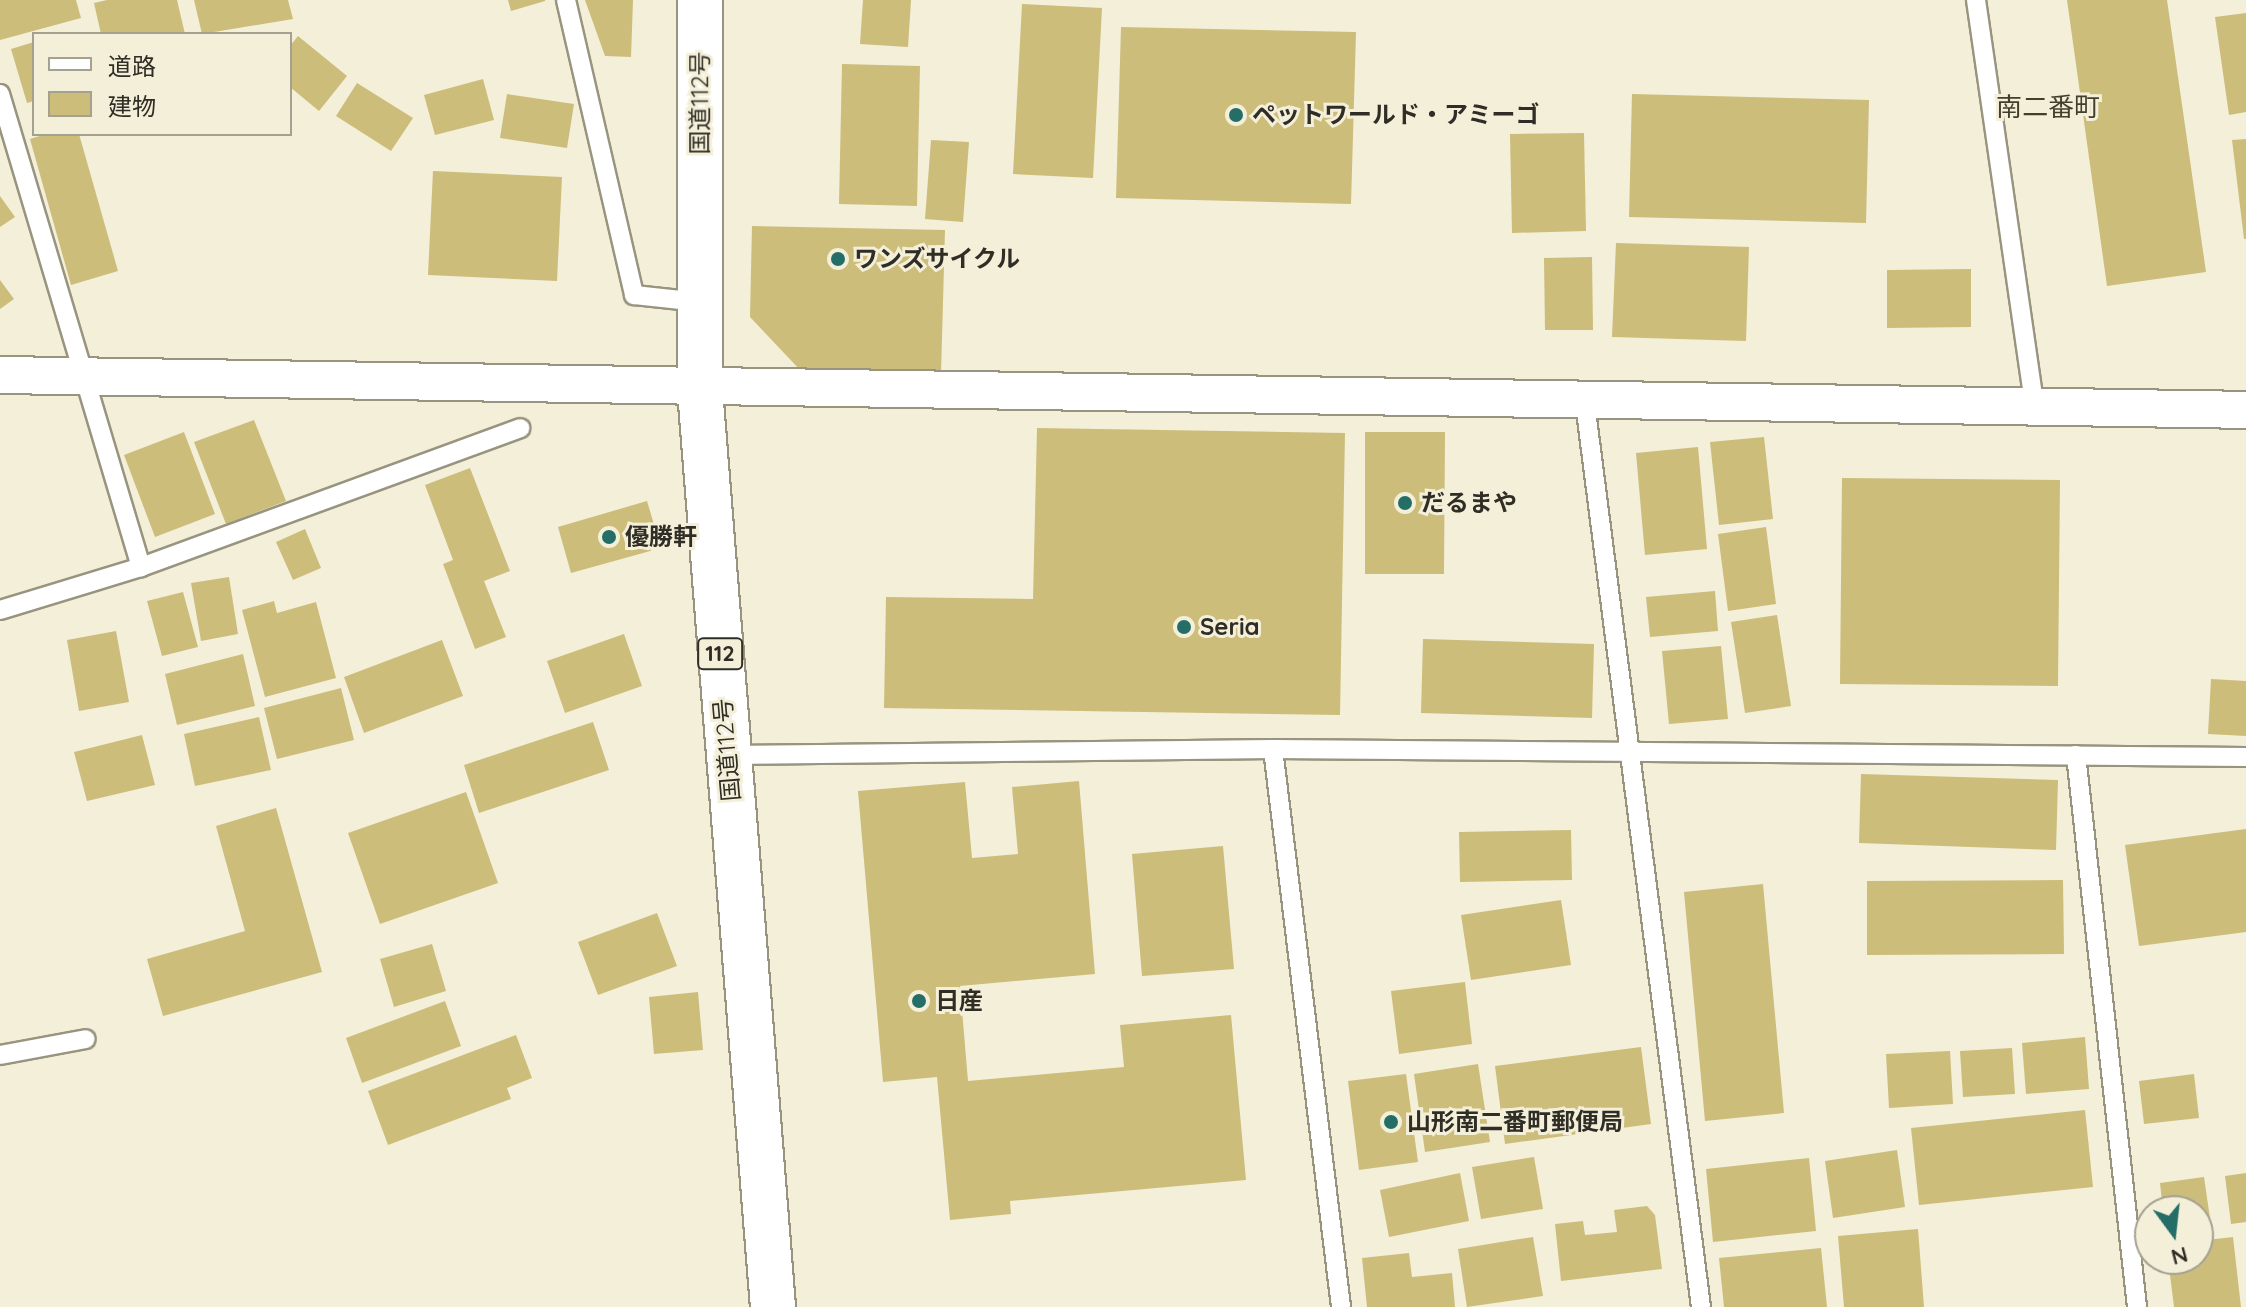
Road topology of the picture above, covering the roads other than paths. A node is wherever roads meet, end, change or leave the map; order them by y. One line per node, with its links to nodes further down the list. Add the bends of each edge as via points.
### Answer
1 (566, 0): 5 (lane, via 634,295)
2 (700, 0): 5 (highway, 国道112号 / 112)
3 (1976, 0): 10 (lane)
4 (0, 94): 7 (lane)
5 (700, 302): 8 (highway, 国道112号 / 112)
6 (0, 375): 7 (street)
7 (85, 376): 8 (street); 13 (lane)
8 (700, 390): 9 (street); 17 (highway, 国道112号 / 112)
9 (1585, 403): 10 (street); 16 (lane)
10 (2035, 409): 11 (street)
11 (2246, 410)
12 (520, 428): 13 (lane)
13 (141, 567): 14 (lane)
14 (0, 610)
15 (1273, 749): 16 (lane); 17 (lane); 23 (lane)
16 (1636, 751): 18 (lane); 24 (lane)
17 (727, 755): 22 (highway, 国道112号 / 112)
18 (2076, 755): 19 (lane); 25 (lane)
19 (2246, 757)
20 (86, 1039): 21 (lane)
21 (0, 1055)
22 (773, 1307)
23 (1341, 1307)
24 (1701, 1307)
25 (2137, 1307)

